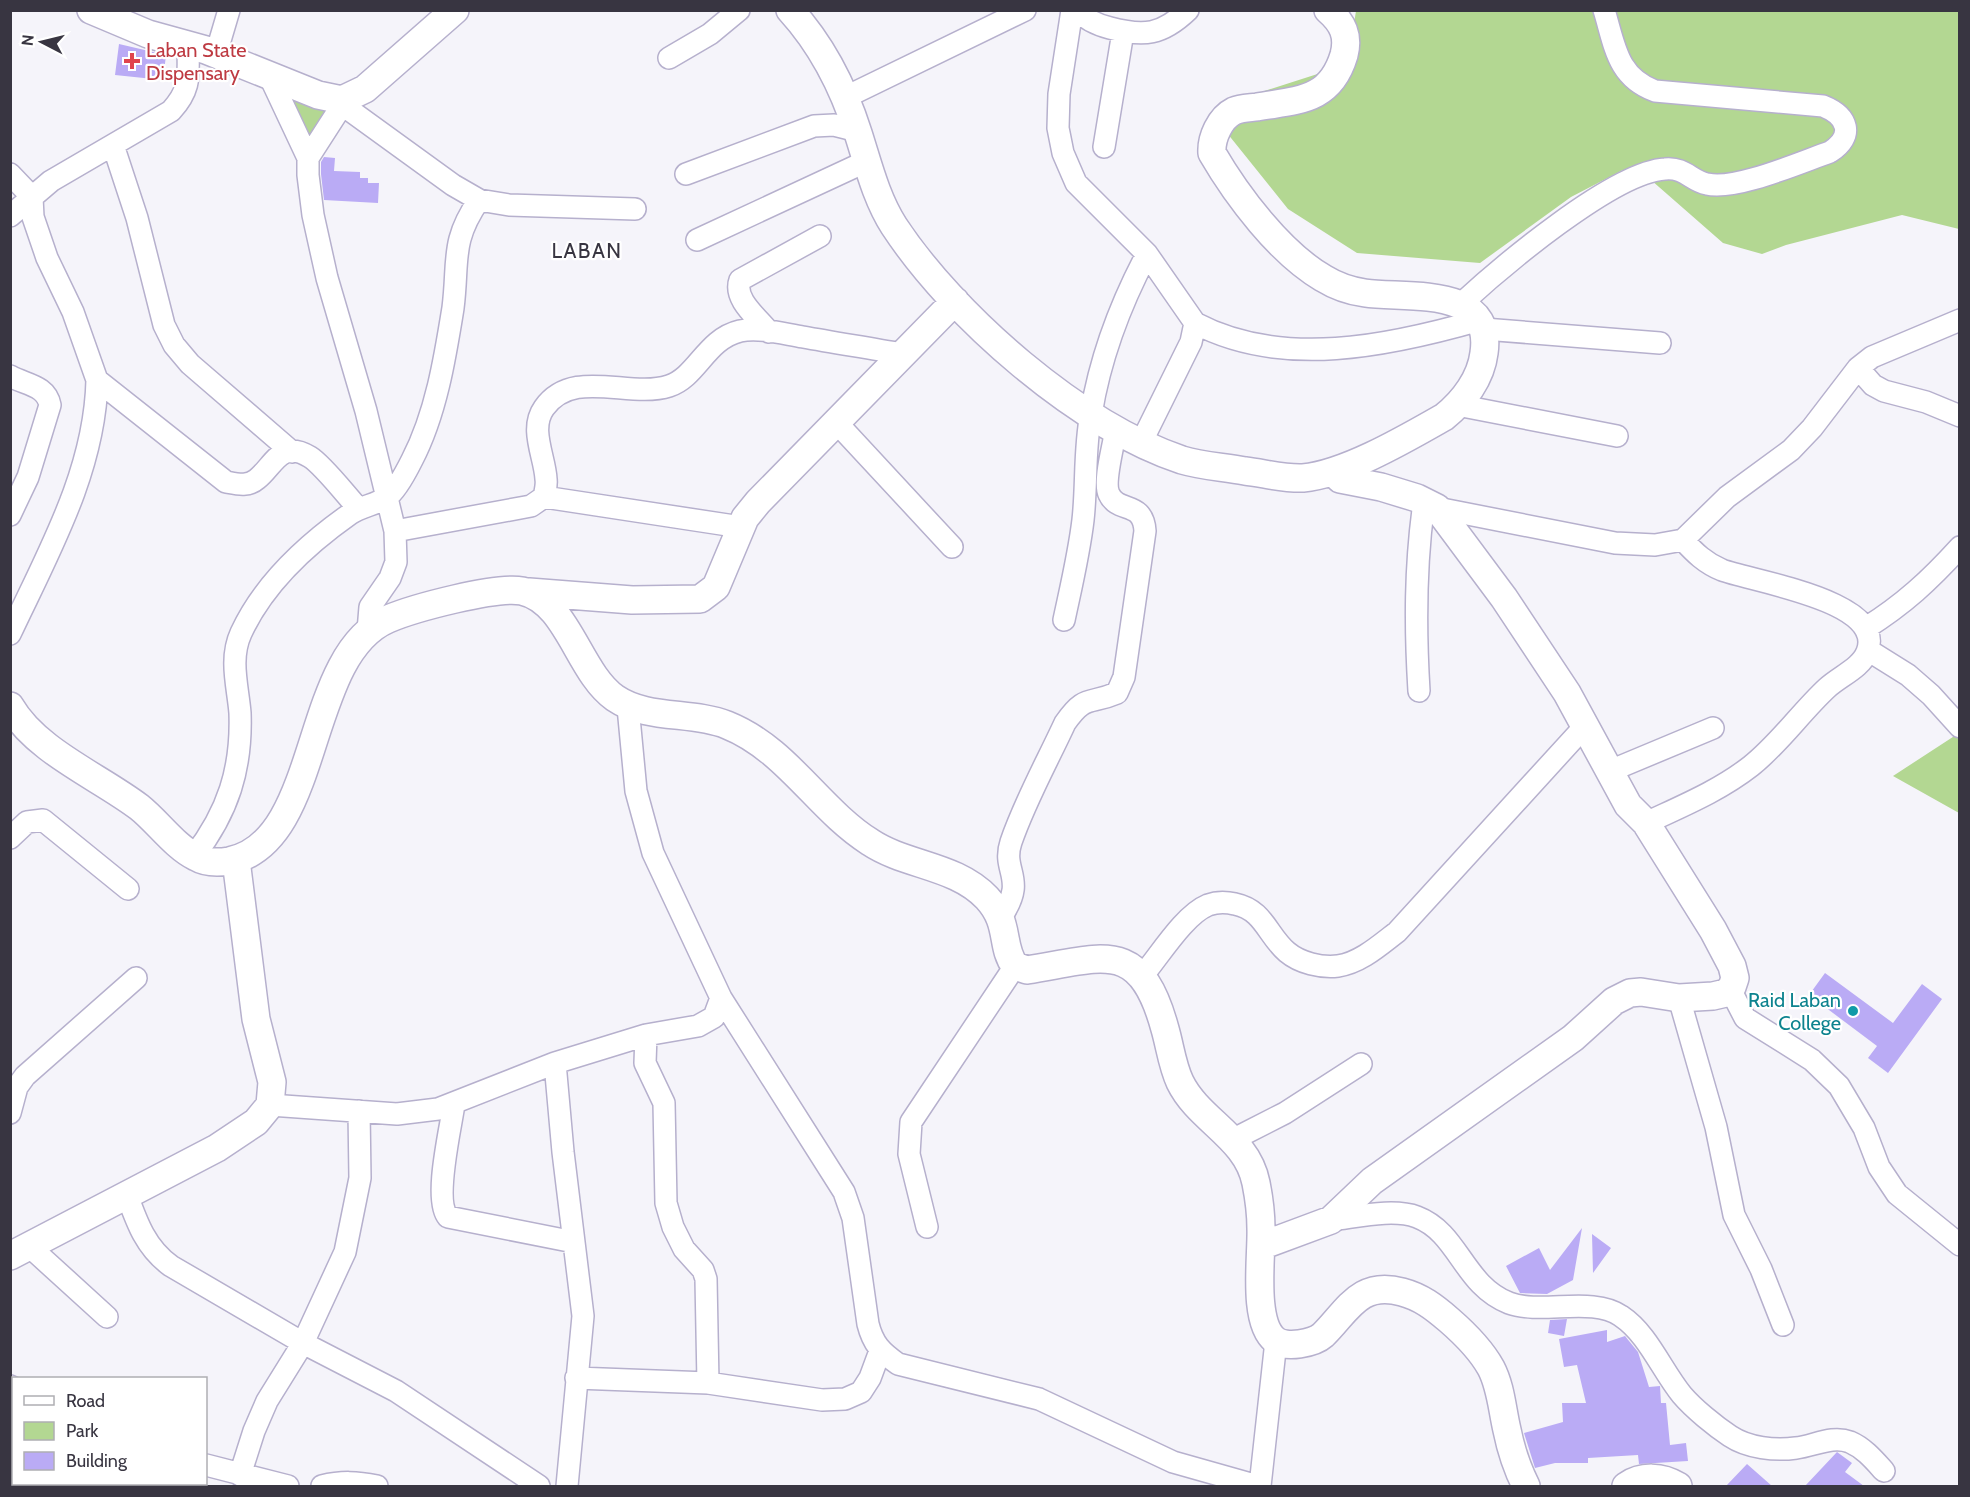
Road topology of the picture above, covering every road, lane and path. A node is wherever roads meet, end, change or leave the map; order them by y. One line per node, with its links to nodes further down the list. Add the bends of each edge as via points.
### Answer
1 (91, 10): 13 (street, via 148,34)
2 (229, 10): 14 (street)
3 (455, 10): 18 (street)
4 (739, 10): 15 (street, via 710,34)
5 (790, 10): 17 (street)
6 (1024, 10): 17 (street)
7 (1072, 10): 32 (street, via 1059,94 1058,128 1063,153 1076,183)
8 (1077, 10): 12 (street, via 1083,17)
9 (1188, 10): 12 (street, via 1156,32)
10 (1328, 10): 34 (street, via 1345,31 1346,45 1328,84 1302,100 1235,111 1216,131 1212,153 1284,249 1321,277 1352,291 1428,297)
11 (1604, 10): 34 (street, via 1620,62 1639,85 1655,91 1823,106 1836,111 1845,128 1840,146 1727,185 1705,184 1686,171 1666,168 1644,173 1560,223 1503,265)
12 (1123, 32): 21 (street)
13 (188, 45): 14 (street); 20 (street, via 184,97 171,111)
14 (216, 54): 16 (street)
15 (669, 58)
16 (269, 75): 18 (street); 22 (street)
17 (846, 97): 19 (street)
18 (345, 102): 22 (street); 27 (street, via 453,185)
19 (858, 131): 23 (street); 25 (street, via 834,125 814,126)
20 (113, 146): 26 (street, via 51,181); 50 (street, via 138,218 164,325 174,345 190,364)
21 (1104, 147)
22 (308, 158): 52 (street, via 313,215 327,278)
23 (867, 161): 31 (street); 33 (street, via 894,226)
24 (10, 174): 26 (street)
25 (687, 174)
26 (32, 197): 29 (street); 42 (street, via 33,216 47,258 73,312)
27 (479, 200): 28 (street, via 509,205); 52 (street, via 464,221 457,243 453,305 430,415 412,460)
28 (635, 209)
29 (10, 216)
30 (820, 236): 37 (street, via 740,280 740,297)
31 (697, 240)
32 (1147, 254): 36 (street); 44 (street, via 1117,319)
33 (955, 301): 39 (street); 44 (street, via 1012,357)
34 (1475, 318): 36 (street, via 1416,338 1322,348 1247,344); 38 (street); 43 (street, via 1486,343 1475,381)
35 (1959, 320): 40 (street, via 1872,357)
36 (1195, 323): 49 (street, via 1191,342)
37 (769, 332): 39 (street); 53 (street, via 740,331 720,339 684,378 669,386 583,386 557,394 542,410 537,432 546,480)
38 (1660, 343)
39 (903, 354): 46 (street)
40 (1858, 368): 45 (street, via 1884,391); 59 (street, via 1791,450 1727,497)
41 (10, 376): 56 (street, via 41,389 48,395 50,405 28,477)
42 (97, 380): 50 (street, via 226,482 243,485 257,480 275,457); 66 (street, via 97,411 73,497)
43 (1458, 405): 48 (street); 51 (street, via 1429,426)
44 (1091, 413): 47 (street); 63 (street, via 1083,518)
45 (1959, 416)
46 (836, 422): 57 (street, via 758,502); 60 (street)
47 (1116, 429): 49 (street); 80 (street, via 1108,493 1114,501 1139,512 1145,531 1124,677 1117,693 1087,700 1077,706 1065,723 1010,845 1015,889)
48 (1617, 436)
49 (1142, 443): 51 (street, via 1185,461 1269,474 1302,478)
50 (292, 452): 55 (street, via 310,458)
51 (1334, 472): 54 (street, via 1340,479 1381,487)
52 (387, 497): 55 (street); 58 (street)
53 (544, 497): 57 (street); 58 (street, via 531,506)
54 (1431, 505): 59 (street, via 1615,543 1655,545); 68 (street, via 1417,553 1414,608); 71 (street, via 1504,598)
55 (358, 508): 77 (street, via 313,541 280,576 240,634 234,674 240,711 240,752 216,828)
56 (10, 515)
57 (741, 527): 62 (street, via 721,576 710,594 700,599 599,598)
58 (395, 531): 65 (street, via 396,562 370,607)
59 (1683, 540): 64 (street, via 1698,557 1720,569 1827,600 1862,620)
60 (952, 547)
61 (1959, 548): 64 (street, via 1928,583)
62 (523, 591): 65 (street, via 436,605 390,618); 70 (street, via 551,608 598,681)
63 (1064, 620)
64 (1866, 628): 67 (street)
65 (369, 631): 78 (street, via 353,649 335,682 278,829 259,849)
66 (10, 634)
67 (1869, 650): 72 (street, via 1908,675); 75 (street, via 1862,662 1806,707 1751,766 1712,792)
68 (1419, 691)
69 (10, 706): 77 (street, via 32,734 53,752 132,802)
70 (628, 707): 80 (street, via 710,720 747,735 772,752 873,845 972,884); 85 (street, via 636,791 646,834)
71 (1585, 726): 74 (street); 82 (street, via 1397,932 1361,958 1339,966 1298,959 1285,951 1258,914 1227,902 1209,904 1191,916)
72 (1959, 727)
73 (1713, 728): 74 (street)
74 (1610, 771): 75 (street, via 1628,805)
75 (1646, 823): 84 (street, via 1732,966 1735,978)
76 (10, 838): 79 (street, via 27,822 43,820)
77 (195, 856): 78 (street, via 214,863)
78 (236, 860): 92 (street, via 256,1019 272,1082)
79 (128, 889)
80 (1001, 916): 81 (street, via 1008,954)
81 (1015, 966): 82 (street, via 1027,970 1103,958 1126,963); 98 (street, via 911,1122 909,1154)
82 (1143, 975): 95 (street, via 1155,999 1179,1080 1188,1095)
83 (136, 978): 90 (street)
84 (1730, 989): 86 (street, via 1713,996); 100 (street, via 1745,1018 1812,1060 1839,1086 1864,1128 1879,1167 1897,1194)
85 (721, 998): 87 (street, via 714,1017 698,1026); 107 (street, via 844,1192 853,1218 868,1324 872,1341)
86 (1679, 998): 97 (street, via 1641,992 1614,1001 1573,1038 1372,1181); 104 (street, via 1716,1127 1734,1215)
87 (646, 1035): 88 (street); 109 (street, via 645,1063 664,1103 666,1203 684,1249 706,1279)
88 (555, 1063): 91 (street); 99 (street)
89 (1361, 1064): 95 (street, via 1285,1113)
90 (14, 1090): 94 (street)
91 (454, 1104): 93 (street, via 397,1114); 99 (street, via 441,1205 448,1217)
92 (270, 1105): 93 (street); 96 (street, via 256,1122 217,1148)
93 (359, 1111): 106 (street, via 360,1178 356,1210 345,1252)
94 (10, 1113)
95 (1233, 1139): 101 (street, via 1256,1180)
96 (127, 1195): 102 (street); 106 (street, via 146,1240 159,1257 195,1282)
97 (1331, 1220): 101 (street); 111 (street, via 1398,1214 1417,1217 1436,1228 1471,1276 1491,1294 1511,1304 1598,1308 1619,1314 1635,1327 1683,1396 1731,1437 1772,1449 1797,1448 1833,1439 1847,1441 1862,1449)
98 (927, 1227)
99 (574, 1242): 108 (street, via 583,1316)
100 (1959, 1245)
101 (1261, 1246): 105 (street, via 1262,1307 1266,1329)
102 (20, 1251): 103 (street)
103 (107, 1317)
104 (1783, 1325)
105 (1276, 1341): 118 (street); 119 (street, via 1302,1344 1322,1336 1342,1310 1372,1291 1401,1291 1428,1302 1463,1332 1490,1367 1500,1392 1514,1461)
106 (303, 1343): 112 (street, via 267,1401); 116 (street, via 396,1391)
107 (880, 1351): 109 (street, via 861,1392 845,1399 822,1400); 118 (street, via 898,1364 1039,1399 1173,1462)
108 (576, 1378): 109 (street); 117 (street)
109 (708, 1383)
110 (207, 1465): 112 (street)
111 (1884, 1471)
112 (240, 1474): 113 (street)
113 (288, 1486)
114 (322, 1486): 115 (street, via 339,1482)
115 (377, 1486)
116 (539, 1486)
117 (567, 1486)
118 (1259, 1486)
119 (1526, 1486)
120 (1626, 1486): 121 (street, via 1635,1480 1652,1478 1669,1480)
121 (1678, 1486)

